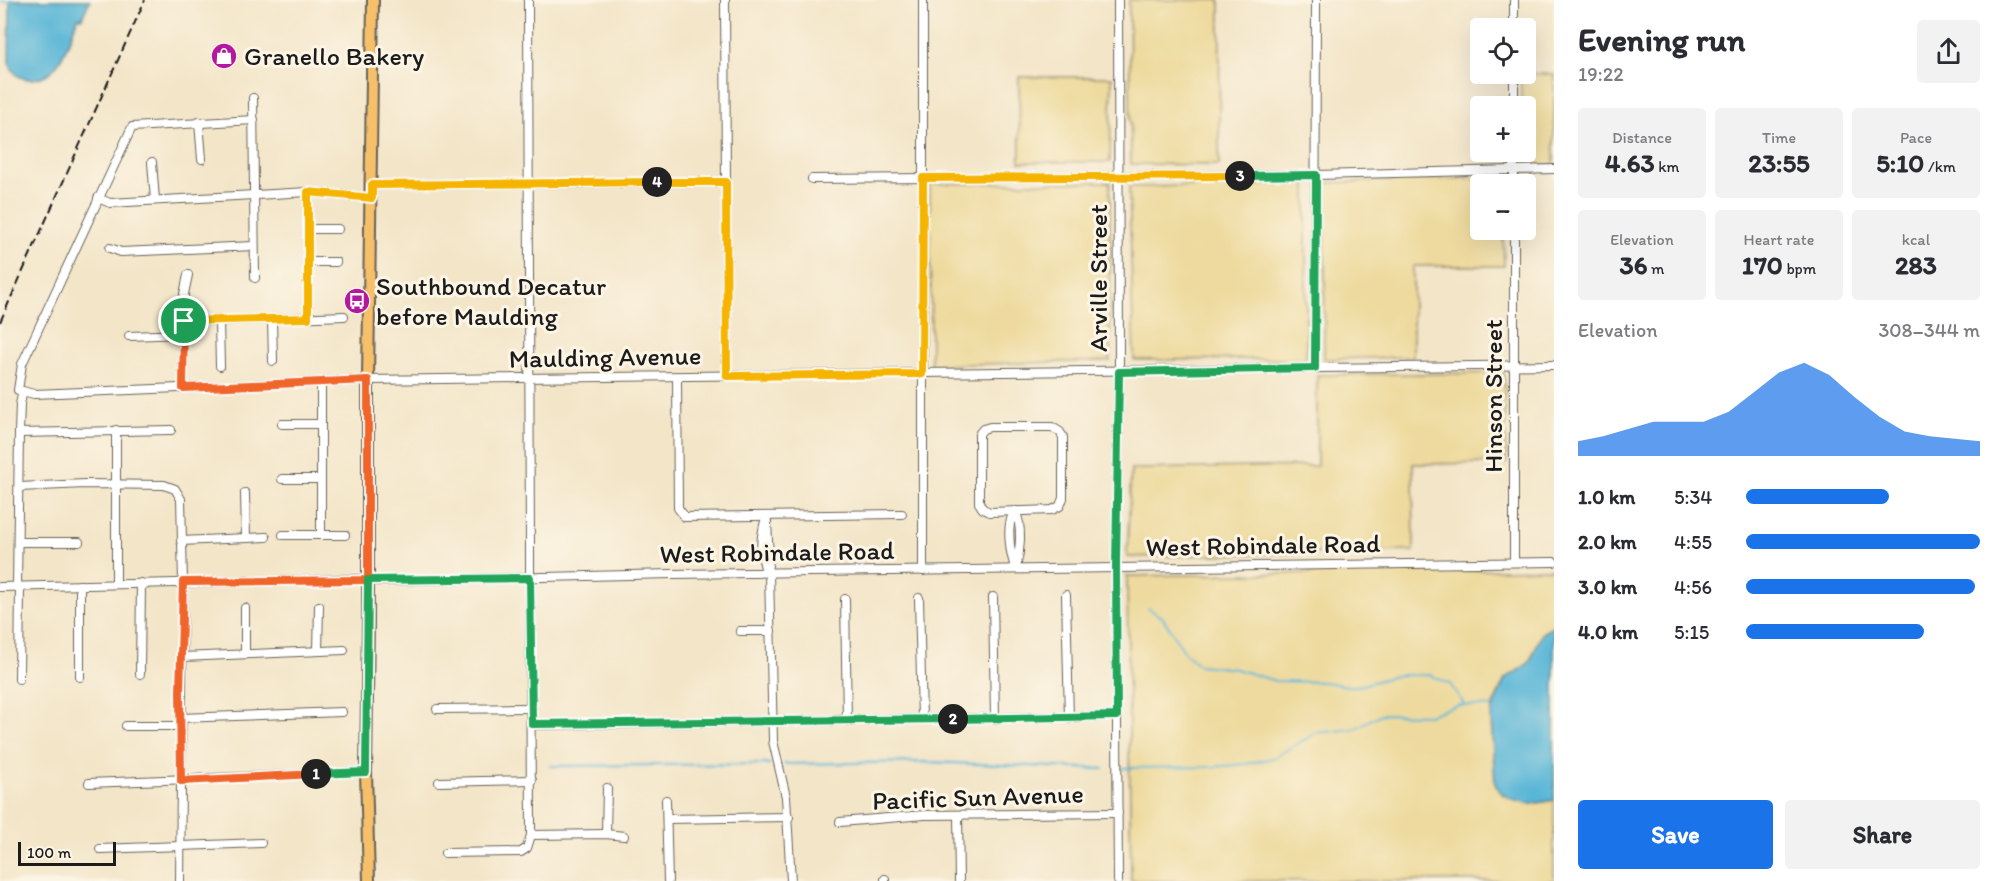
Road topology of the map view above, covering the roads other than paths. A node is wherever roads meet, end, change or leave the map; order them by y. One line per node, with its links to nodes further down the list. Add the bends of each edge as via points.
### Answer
1 (374, 0): 24 (main road)
2 (528, 0): 22 (street)
3 (725, 0): 23 (street)
4 (923, 0): 20 (street)
5 (1118, 0): 19 (street, Arville Street)
6 (1316, 0): 18 (street)
7 (1514, 0): 8 (street)
8 (1514, 18)
9 (253, 98): 10 (street)
10 (254, 120): 11 (street); 26 (street)
11 (199, 122): 12 (street); 27 (street, via 132,127)
12 (202, 159)
13 (152, 162): 29 (street)
14 (1514, 162): 16 (street)
15 (1554, 169): 16 (street)
16 (1514, 170): 17 (street); 18 (street)
17 (1514, 174)
18 (1316, 175): 19 (street); 50 (street)
19 (1119, 177): 20 (street); 51 (street, Arville Street)
20 (923, 178): 21 (street); 52 (street)
21 (812, 179)
22 (530, 182): 23 (street); 24 (street); 55 (street)
23 (726, 182): 53 (street)
24 (372, 185): 28 (main road)
25 (308, 192): 26 (street); 28 (street); 30 (street)
26 (254, 196): 29 (street); 33 (street)
27 (98, 198): 29 (street, via 110,203); 59 (street, via 22,364)
28 (372, 198): 56 (main road)
29 (155, 200)
30 (309, 229): 31 (street); 35 (street)
31 (338, 229)
32 (1514, 240): 49 (street, Hinson Street)
33 (254, 246): 34 (street, via 121,252); 38 (street)
34 (110, 248)
35 (308, 262): 36 (street); 40 (street)
36 (336, 262)
37 (188, 275): 42 (street)
38 (255, 278)
39 (344, 316): 40 (street)
40 (308, 318): 41 (street)
41 (272, 319): 43 (street); 46 (street)
42 (184, 321): 43 (street); 44 (street)
43 (219, 321): 48 (street)
44 (184, 334): 45 (street); 58 (street)
45 (129, 336)
46 (273, 361)
47 (1554, 365): 49 (street, Maulding Avenue)
48 (219, 366)
49 (1514, 366): 50 (street, Maulding Avenue); 81 (street, Hinson Street)
50 (1315, 368): 51 (street, Maulding Avenue)
51 (1119, 372): 52 (street, Maulding Avenue); 83 (street, Arville Street)
52 (922, 374): 53 (street, Maulding Avenue); 85 (street)
53 (727, 376): 54 (street, Maulding Avenue)
54 (677, 377): 55 (street, Maulding Avenue); 72 (street, via 678,508 685,517)
55 (531, 379): 56 (street, Maulding Avenue); 87 (street)
56 (368, 380): 57 (street, Maulding Avenue); 88 (main road)
57 (321, 382): 58 (street, Maulding Avenue); 61 (street)
58 (183, 388): 59 (street, Maulding Avenue, via 34,394)
59 (21, 390): 64 (street)
60 (282, 424): 61 (street)
61 (321, 424): 65 (street)
62 (116, 430): 63 (street); 64 (street); 67 (street)
63 (171, 430)
64 (19, 433): 68 (street)
65 (321, 478): 66 (street); 74 (street)
66 (282, 479)
67 (116, 485): 68 (street); 78 (street, via 164,484 175,489 181,499); 91 (street)
68 (19, 487): 79 (street)
69 (245, 493): 77 (street)
70 (1015, 511): 70 (street, via 1052,510 1064,498 1063,437 1052,427 990,427 979,434 979,503 990,512); 84 (street, via 1010,517 1010,540)
71 (902, 514): 72 (street)
72 (766, 517): 86 (street)
73 (283, 535): 74 (street)
74 (321, 535): 75 (street)
75 (345, 535)
76 (266, 537): 77 (street)
77 (246, 538): 78 (street)
78 (181, 541): 89 (street)
79 (18, 542): 80 (street); 94 (street)
80 (79, 543)
81 (1514, 562): 82 (street, West Robindale Road); 83 (street, West Robindale Road)
82 (1554, 562)
83 (1116, 567): 84 (street, West Robindale Road); 113 (street, Arville Street)
84 (1016, 569): 85 (street, West Robindale Road)
85 (923, 571): 86 (street, West Robindale Road)
86 (768, 573): 87 (street, West Robindale Road); 102 (street)
87 (530, 578): 88 (street, West Robindale Road); 110 (street)
88 (368, 580): 89 (street, West Robindale Road); 122 (main road)
89 (183, 582): 90 (street, West Robindale Road); 106 (street)
90 (141, 583): 91 (street, West Robindale Road); 107 (street)
91 (116, 584): 92 (street, West Robindale Road)
92 (80, 585): 94 (street, West Robindale Road); 108 (street)
93 (0, 587): 94 (street, West Robindale Road)
94 (19, 587): 109 (street)
95 (1066, 596): 114 (street)
96 (993, 597): 116 (street)
97 (919, 598): 115 (street)
98 (845, 599): 117 (street)
99 (319, 606): 104 (street)
100 (245, 608): 105 (street)
101 (740, 631): 102 (street)
102 (771, 631): 119 (street)
103 (344, 650): 104 (street)
104 (318, 651): 105 (street)
105 (245, 654): 106 (street)
106 (182, 657): 118 (street)
107 (140, 674)
108 (80, 677)
109 (19, 680)
110 (532, 708): 111 (street); 120 (street)
111 (437, 709)
112 (342, 712): 118 (street)
113 (1117, 716): 114 (street); 129 (street, Arville Street)
114 (1069, 717): 116 (street)
115 (922, 719): 116 (street); 117 (street)
116 (994, 719)
117 (847, 721): 119 (street)
118 (180, 722): 121 (street); 124 (street)
119 (772, 722): 120 (street); 131 (street)
120 (532, 724): 123 (street)
121 (126, 726)
122 (366, 772): 124 (street); 142 (main road)
123 (532, 780): 125 (street); 135 (street)
124 (181, 781): 126 (street); 138 (street)
125 (439, 782)
126 (89, 783)
127 (607, 788): 134 (street)
128 (666, 800): 132 (street)
129 (1118, 813): 130 (street, Pacific Sun Avenue); 146 (street, Arville Street)
130 (958, 815): 133 (street, Pacific Sun Avenue); 145 (street)
131 (789, 817): 132 (street); 144 (street)
132 (667, 819): 143 (street)
133 (840, 822)
134 (606, 834): 135 (street); 136 (street)
135 (531, 835): 140 (street, via 527,848 521,852)
136 (624, 836)
137 (261, 843): 138 (street)
138 (180, 846): 139 (street); 141 (street)
139 (100, 849)
140 (445, 853)
141 (180, 881)
142 (369, 881)
143 (668, 881)
144 (790, 881)
145 (959, 881)
146 (1118, 881)

